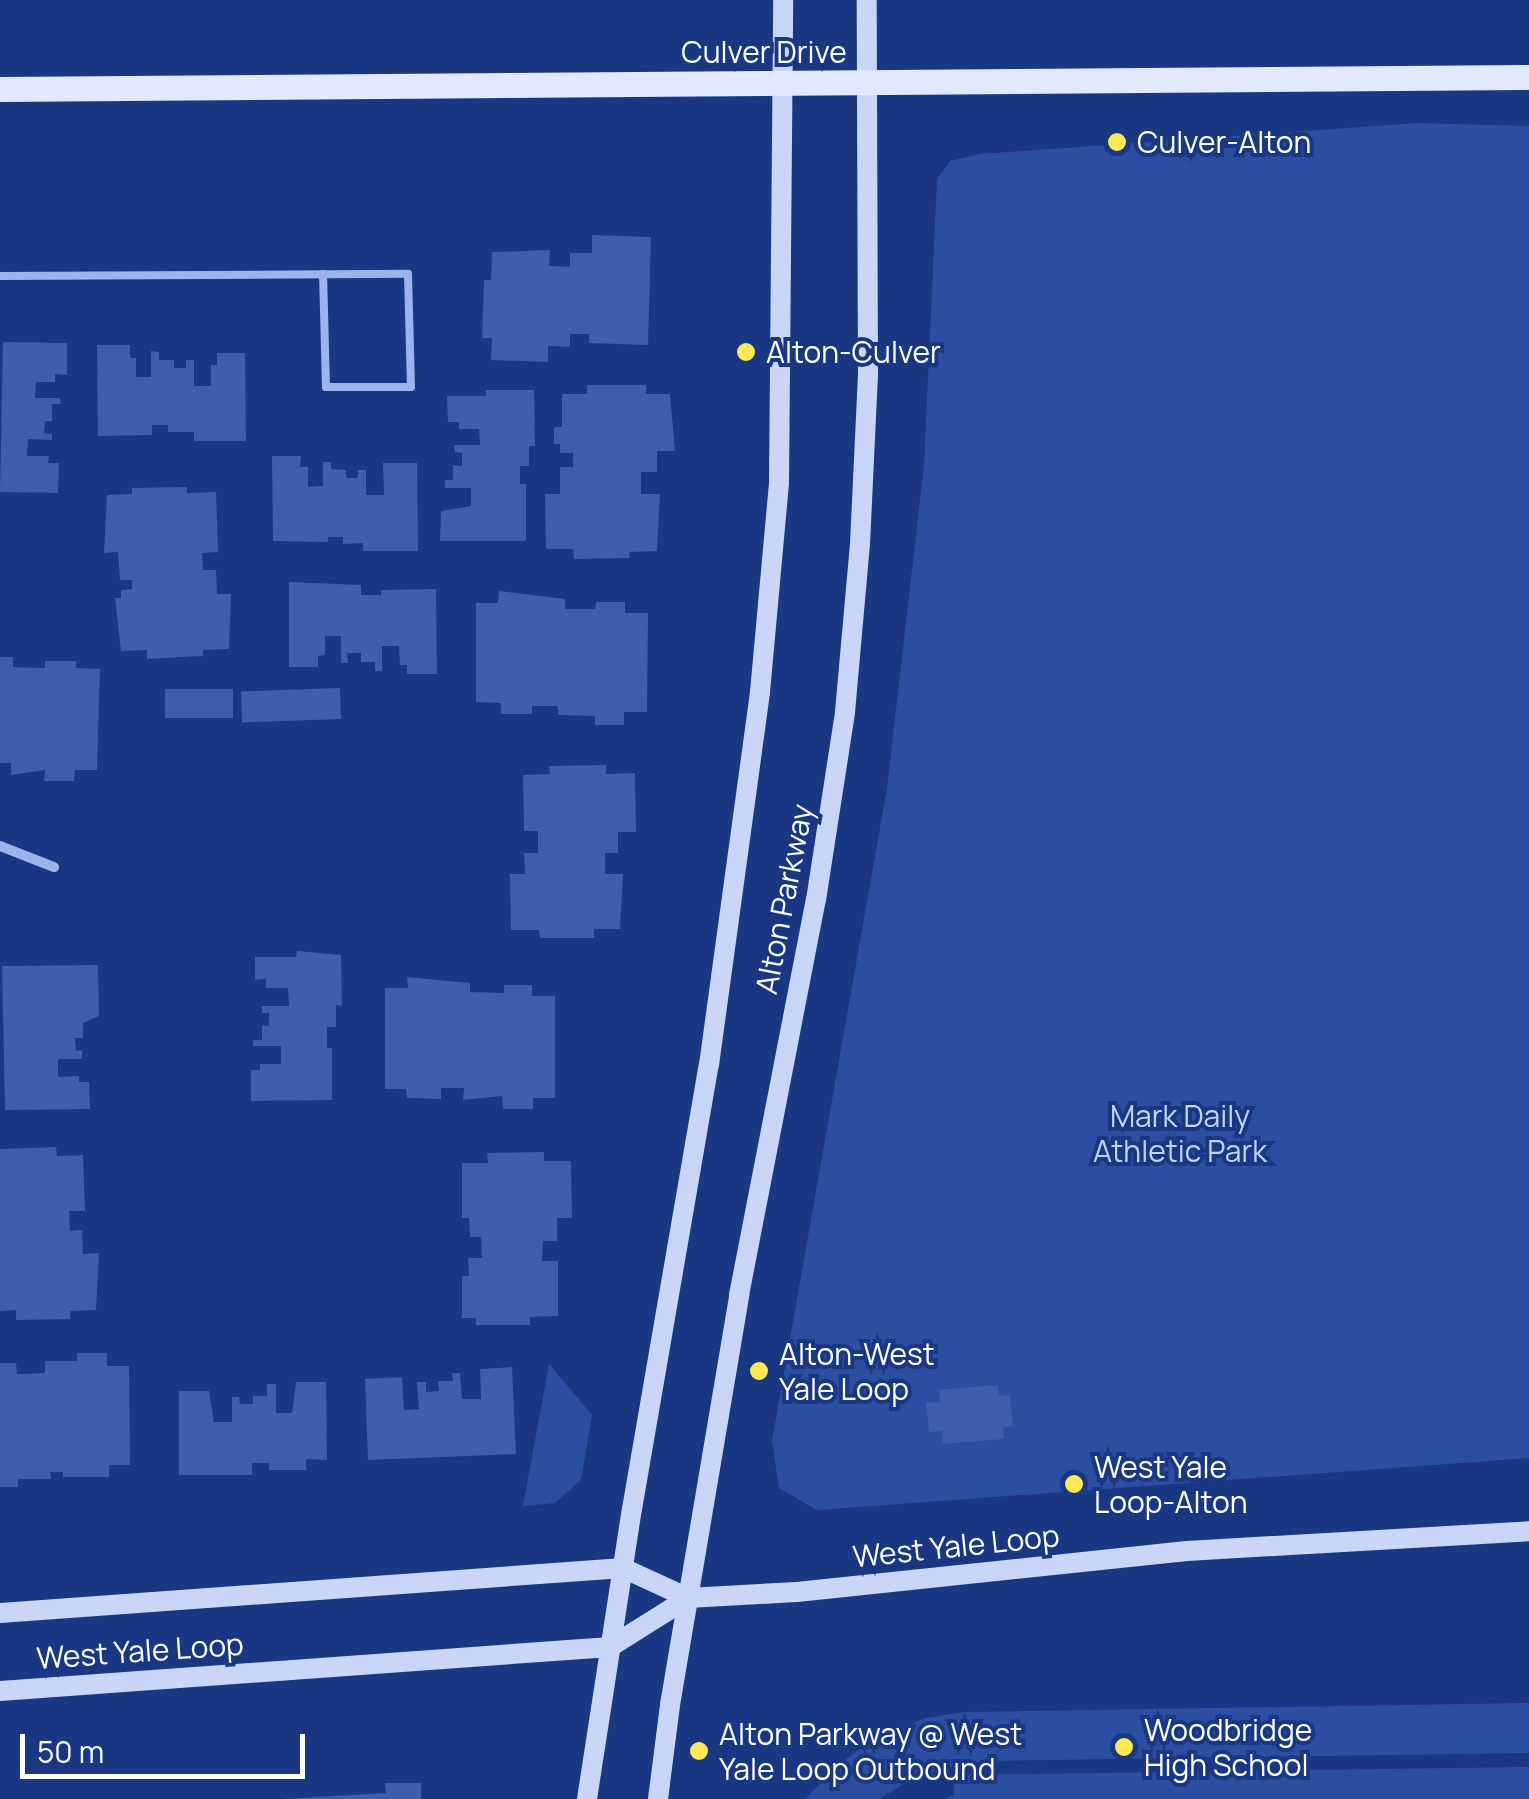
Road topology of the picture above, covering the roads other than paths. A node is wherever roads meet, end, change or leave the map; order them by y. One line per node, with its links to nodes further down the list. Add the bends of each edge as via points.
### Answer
1 (782, 0): 4 (main road, Alton Parkway)
2 (867, 0): 5 (main road, Alton Parkway)
3 (1529, 78): 5 (main road, Culver Drive)
4 (782, 84): 5 (main road, Culver Drive); 6 (main road, Culver Drive); 12 (main road, Alton Parkway, via 779,484 760,692 709,1065)
5 (868, 84): 13 (main road, Alton Parkway, via 865,460 845,712)
6 (0, 89)
7 (322, 274): 7 (lane, via 408,274 411,387 326,387); 8 (lane)
8 (0, 276)
9 (0, 846): 10 (street)
10 (54, 867)
11 (1529, 1531): 13 (main road, West Yale Loop, via 1186,1551)
12 (622, 1568): 13 (main road, West Yale Loop); 14 (main road, West Yale Loop); 15 (main road, Alton Parkway)
13 (688, 1598): 15 (main road, West Yale Loop); 18 (main road, Alton Parkway)
14 (0, 1612)
15 (610, 1647): 16 (main road, West Yale Loop); 17 (main road, Alton Parkway)
16 (0, 1690)
17 (587, 1799)
18 (658, 1799)

